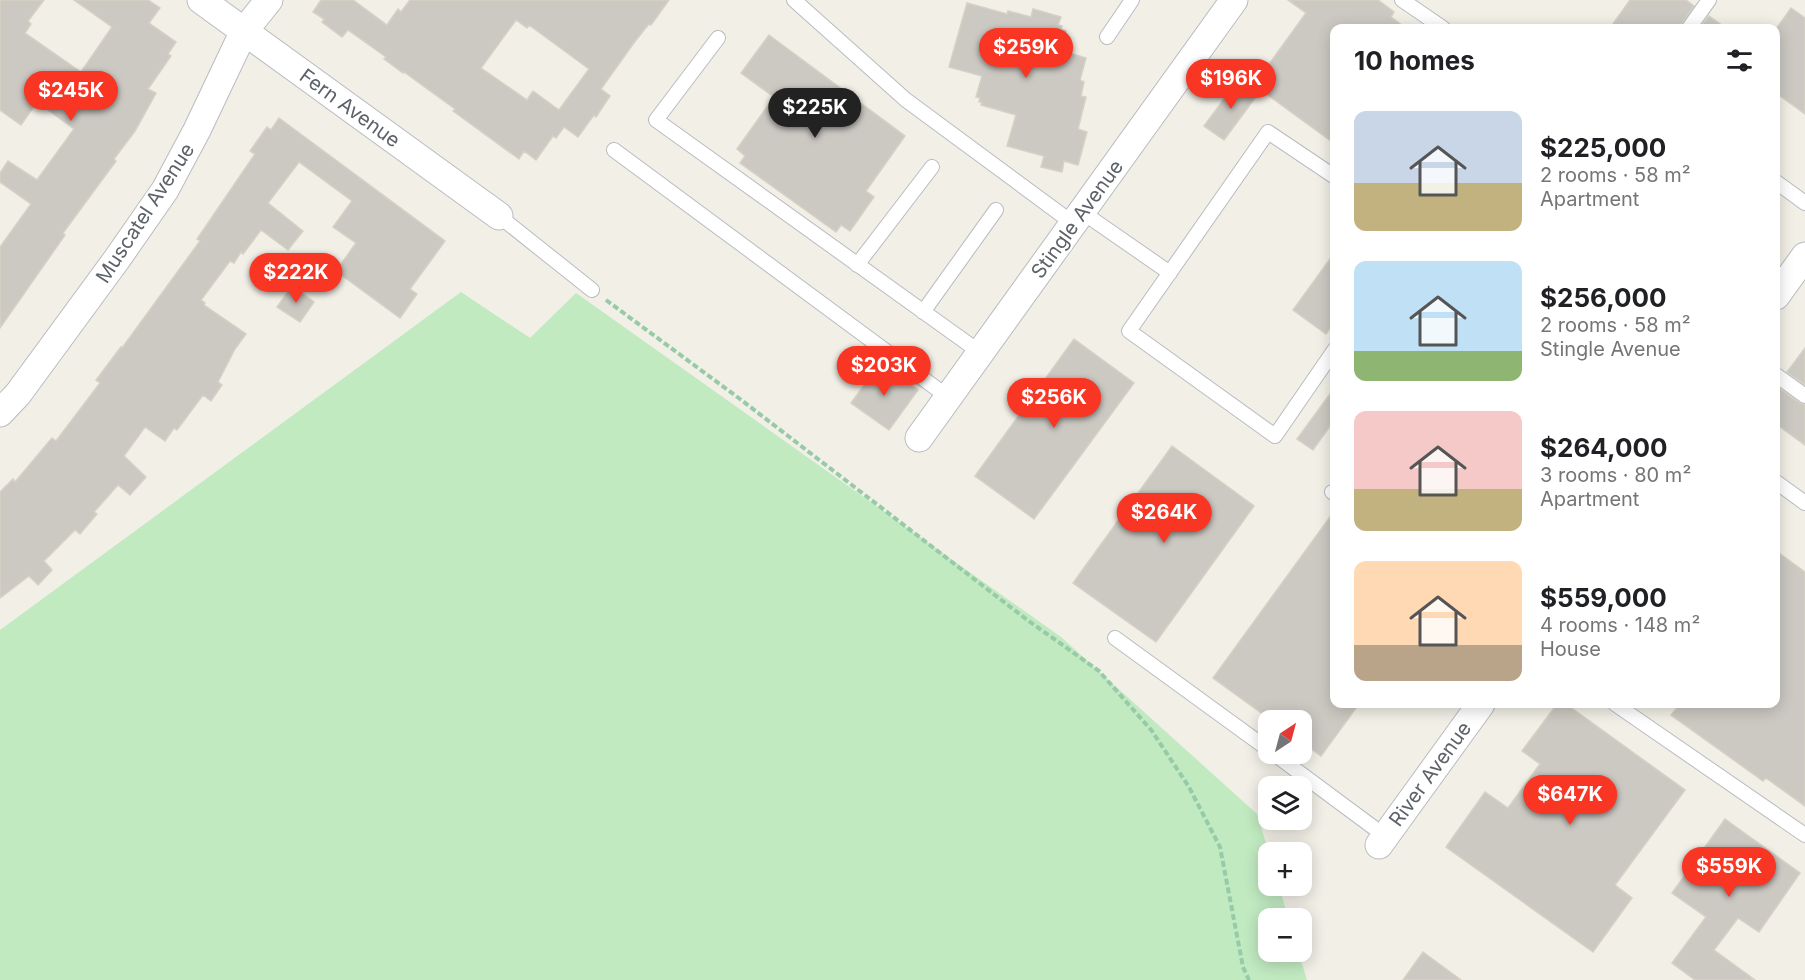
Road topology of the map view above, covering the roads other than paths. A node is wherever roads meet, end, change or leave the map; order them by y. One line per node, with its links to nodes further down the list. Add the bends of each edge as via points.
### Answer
1 (201, 0): 10 (street, Fern Avenue)
2 (269, 0): 10 (street, Muscatel Avenue)
3 (794, 0): 20 (lane, via 906,100)
4 (1132, 0): 11 (lane)
5 (1234, 0): 20 (street, Stingle Avenue)
6 (1402, 0): 8 (lane)
7 (1709, 0): 9 (lane)
8 (1437, 24)
9 (1692, 24)
10 (244, 31): 19 (street, Fern Avenue); 32 (street, Muscatel Avenue, via 165,190 18,394)
11 (1107, 37)
12 (718, 38): 22 (lane, via 656,120)
13 (614, 150): 31 (lane)
14 (932, 167): 22 (lane)
15 (1330, 174): 23 (lane, via 1268,132)
16 (1780, 185): 17 (lane)
17 (1805, 203)
18 (996, 210): 26 (lane)
19 (499, 216): 24 (lane)
20 (1078, 218): 23 (lane); 27 (street, Stingle Avenue)
21 (1805, 256): 25 (street)
22 (857, 265): 26 (lane)
23 (1170, 273): 28 (lane, via 1129,331 1275,436)
24 (592, 290)
25 (1780, 290)
26 (922, 312): 27 (lane)
27 (981, 353): 31 (street, Stingle Avenue)
28 (1330, 355)
29 (1780, 378): 30 (lane)
30 (1805, 396)
31 (948, 397): 33 (street, Stingle Avenue)
32 (0, 413)
33 (919, 438)
34 (1780, 485): 35 (lane)
35 (1805, 503)
36 (1115, 638): 39 (lane)
37 (1478, 708): 42 (street, River Avenue)
38 (1621, 708): 41 (lane)
39 (1258, 742)
40 (1287, 764): 42 (lane)
41 (1805, 835)
42 (1382, 840)

